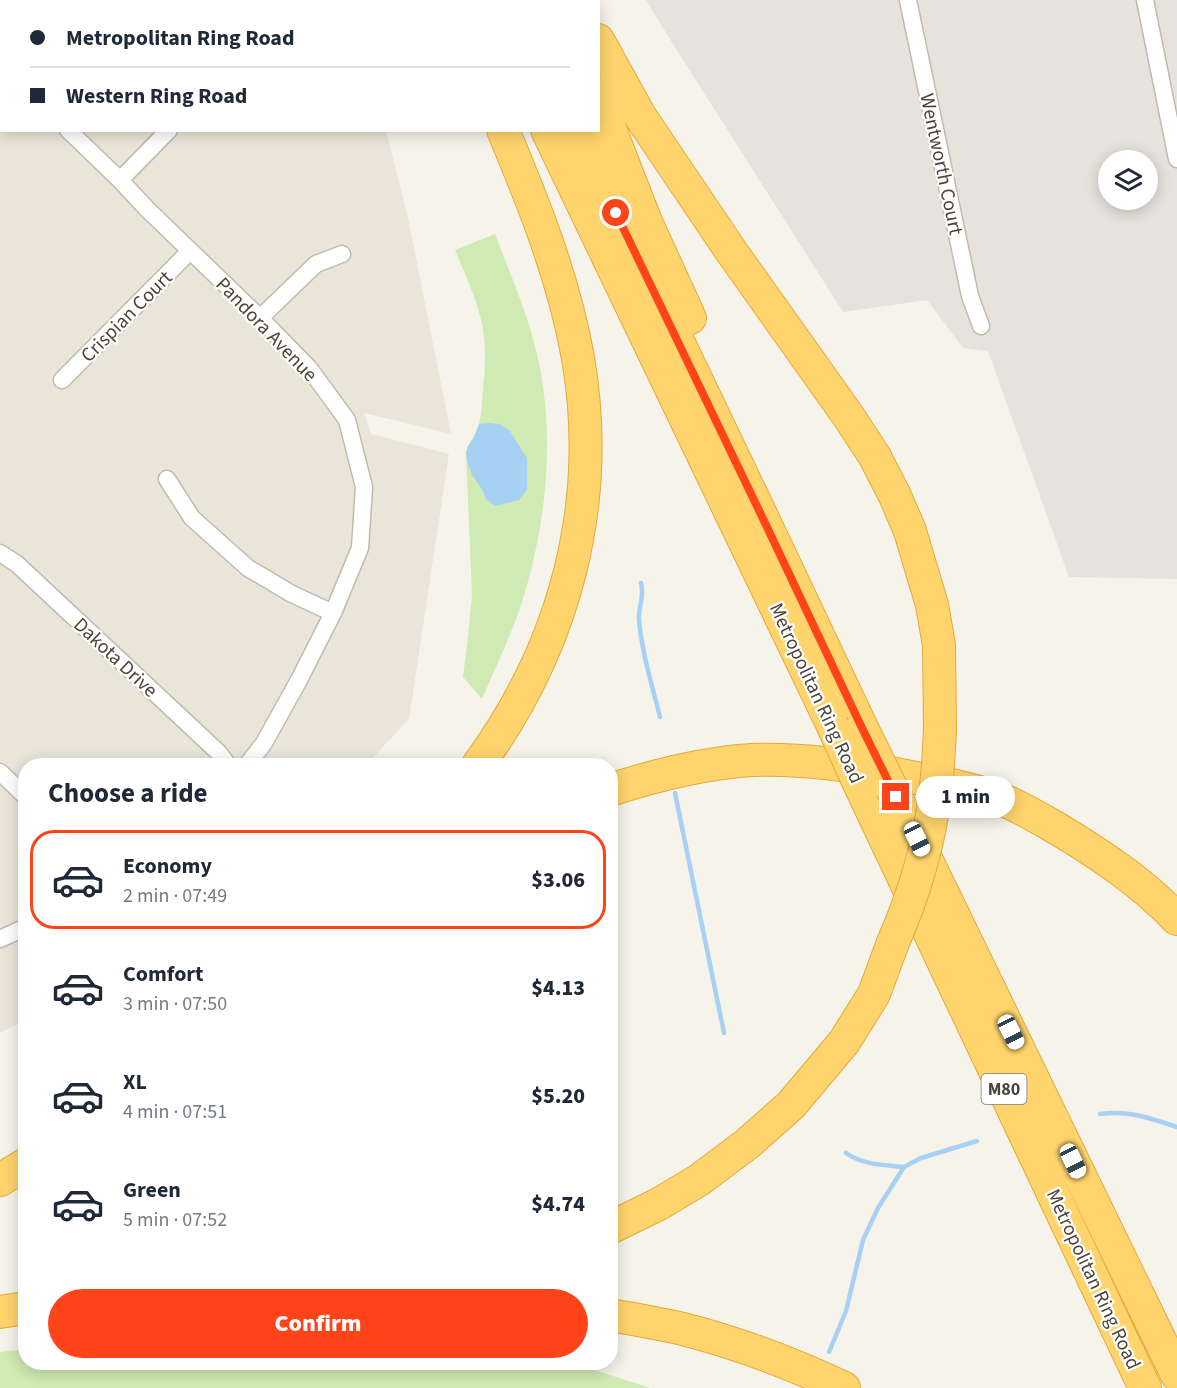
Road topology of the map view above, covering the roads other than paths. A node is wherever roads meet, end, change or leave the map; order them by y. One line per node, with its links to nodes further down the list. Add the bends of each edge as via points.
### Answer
1 (908, 0): 15 (street, Wentworth Court, via 970,296)
2 (1145, 0): 10 (street)
3 (600, 44): 32 (highway, bridge, via 639,116 875,457 910,531 932,605 939,645 940,729 935,796 918,875 874,994 844,1042 791,1105 699,1180)
4 (600, 100): 18 (highway, via 646,222 719,381)
5 (70, 132): 11 (street, Pandora Avenue)
6 (167, 132): 11 (street)
7 (504, 132): 23 (highway, via 541,224 567,311 578,357 586,455 576,551 553,630 518,703)
8 (548, 132): 38 (highway, Metropolitan Ring Road / M80, bridge)
9 (578, 132): 18 (highway, Metropolitan Ring Road / M80)
10 (1177, 159)
11 (120, 180): 12 (street, Pandora Avenue)
12 (190, 251): 14 (street, Pandora Avenue); 16 (street, Crispian Court)
13 (342, 254): 14 (street, via 316,264)
14 (260, 318): 20 (street, Pandora Avenue, via 309,368 347,420 364,487 360,548)
15 (981, 326)
16 (62, 380)
17 (168, 479): 20 (street, via 192,518 248,568)
18 (766, 525): 36 (highway, Metropolitan Ring Road / M80, bridge)
19 (0, 553): 21 (street, Dakota Drive, via 17,564)
20 (333, 613): 22 (street, Pandora Avenue, via 269,734)
21 (223, 758)
22 (252, 758)
23 (483, 758)
24 (0, 772): 26 (street)
25 (618, 788): 27 (highway, via 726,763 785,760 867,768 973,790 1038,817 1091,849 1130,876)
26 (18, 789)
27 (1177, 920)
28 (18, 931): 29 (street)
29 (0, 939)
30 (18, 1169): 31 (highway)
31 (0, 1180)
32 (618, 1224)
33 (18, 1309): 34 (highway)
34 (0, 1311)
35 (618, 1317): 37 (highway, via 679,1328 741,1347)
36 (1177, 1375)
37 (844, 1388)
38 (1145, 1388)

